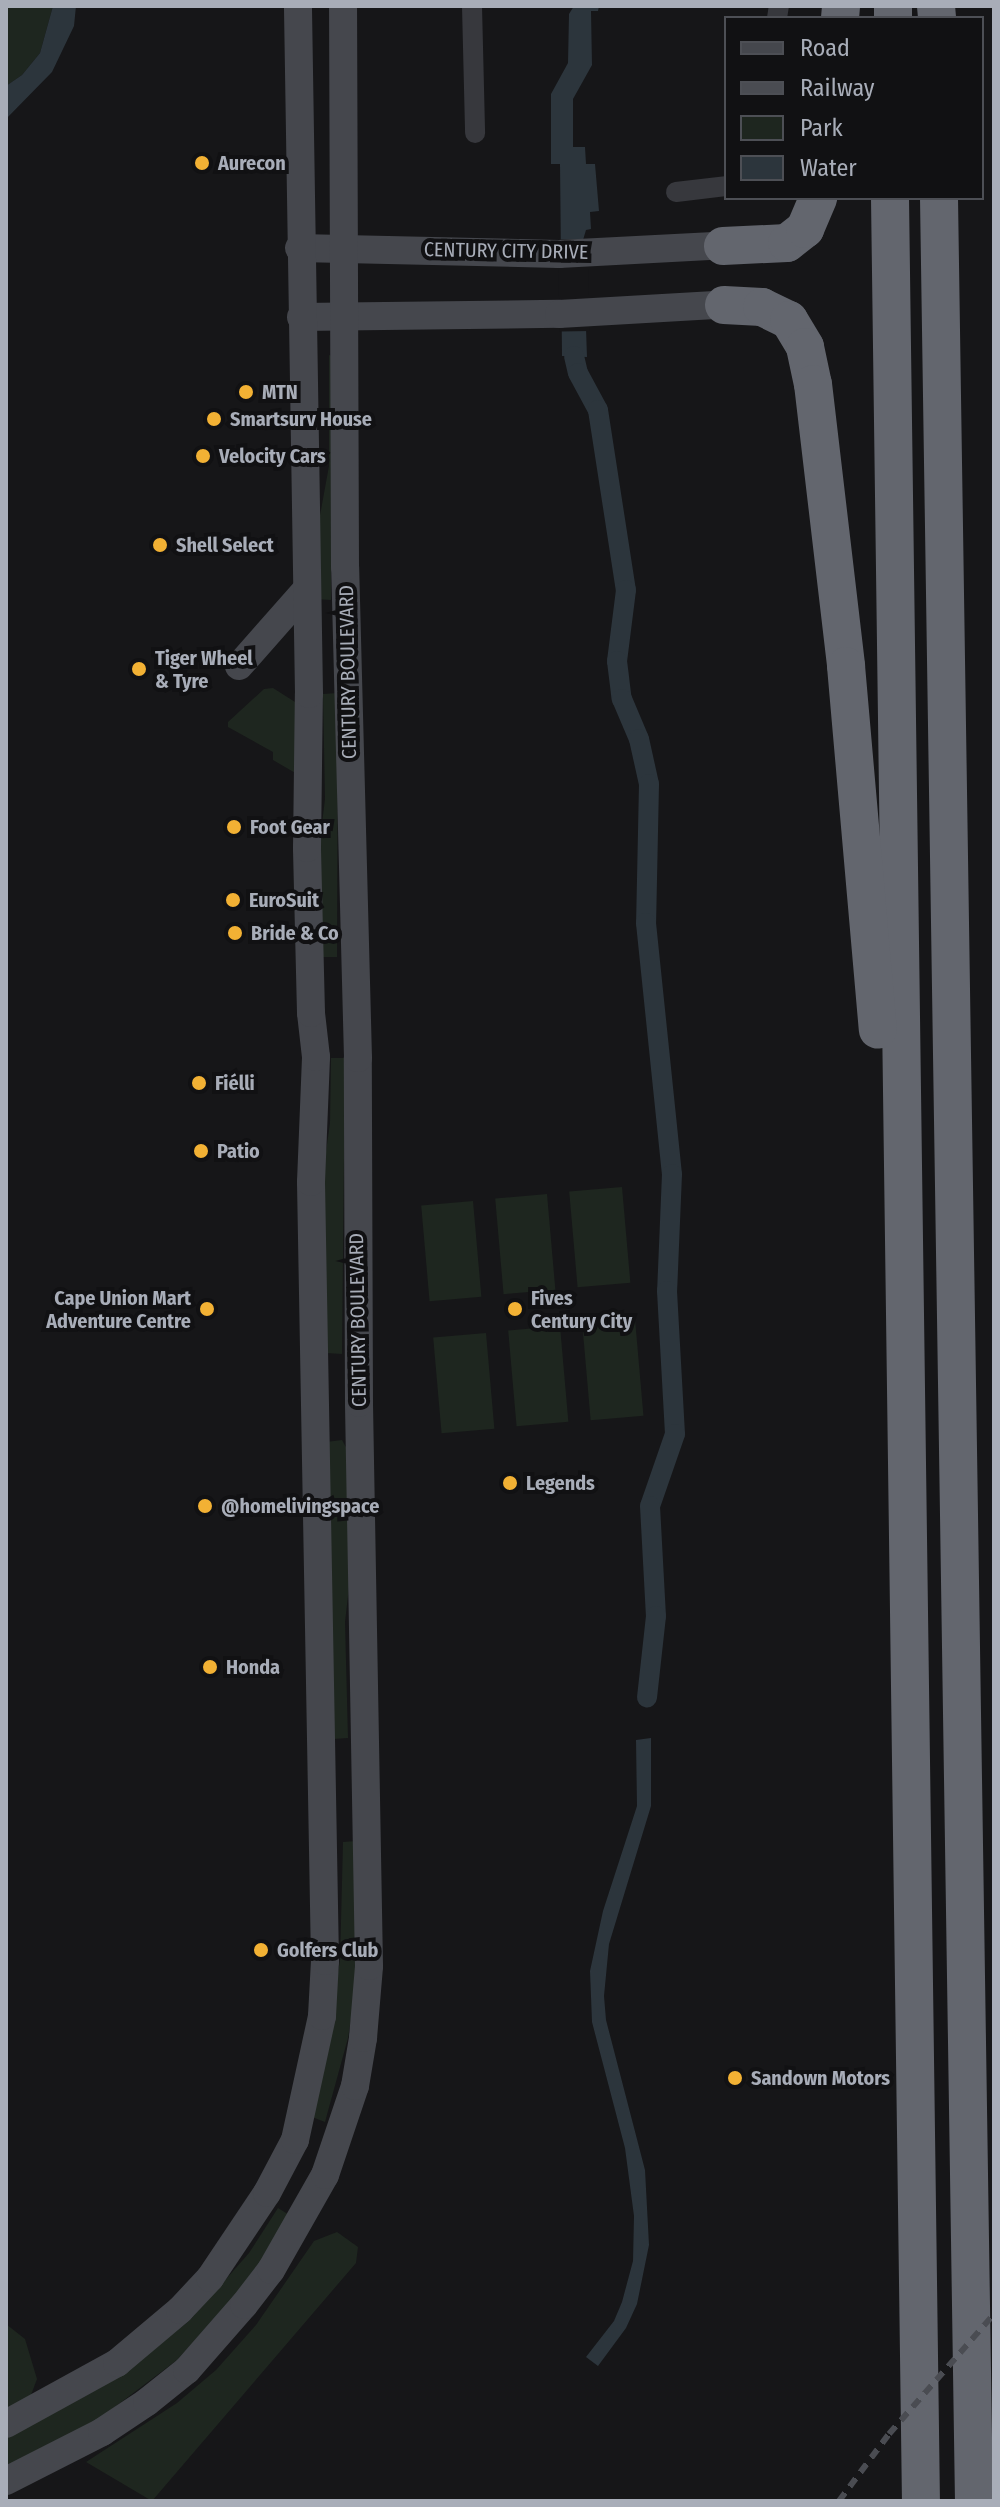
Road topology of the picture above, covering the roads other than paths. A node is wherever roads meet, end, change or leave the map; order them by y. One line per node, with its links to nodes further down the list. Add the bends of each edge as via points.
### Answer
1 (298, 6): 11 (main road, CENTURY BOULEVARD)
2 (343, 6): 12 (main road, CENTURY BOULEVARD)
3 (472, 6): 4 (street)
4 (475, 133)
5 (724, 186): 6 (street)
6 (676, 192)
7 (817, 200): 10 (highway, via 805,229 787,243)
8 (890, 200): 18 (highway)
9 (939, 200): 22 (highway)
10 (718, 246): 12 (main road, CENTURY CITY DRIVE, via 559,254)
11 (299, 248): 12 (main road, CENTURY CITY DRIVE); 14 (main road, CENTURY BOULEVARD)
12 (343, 249): 15 (main road, CENTURY BOULEVARD)
13 (720, 305): 15 (main road); 18 (highway, via 762,307 789,320 805,347 813,384 846,666)
14 (301, 317): 15 (main road); 16 (main road, CENTURY BOULEVARD)
15 (344, 317): 20 (main road, CENTURY BOULEVARD, via 369,1966 355,2086 325,2175 305,2215 221,2334 147,2402 102,2432)
16 (306, 590): 17 (main road); 19 (main road, CENTURY BOULEVARD, via 325,1961 317,2047 295,2140 210,2278 117,2363)
17 (239, 666)
18 (906, 1412): 21 (highway)
19 (6, 2424)
20 (6, 2481)
21 (921, 2501)
22 (974, 2501)

